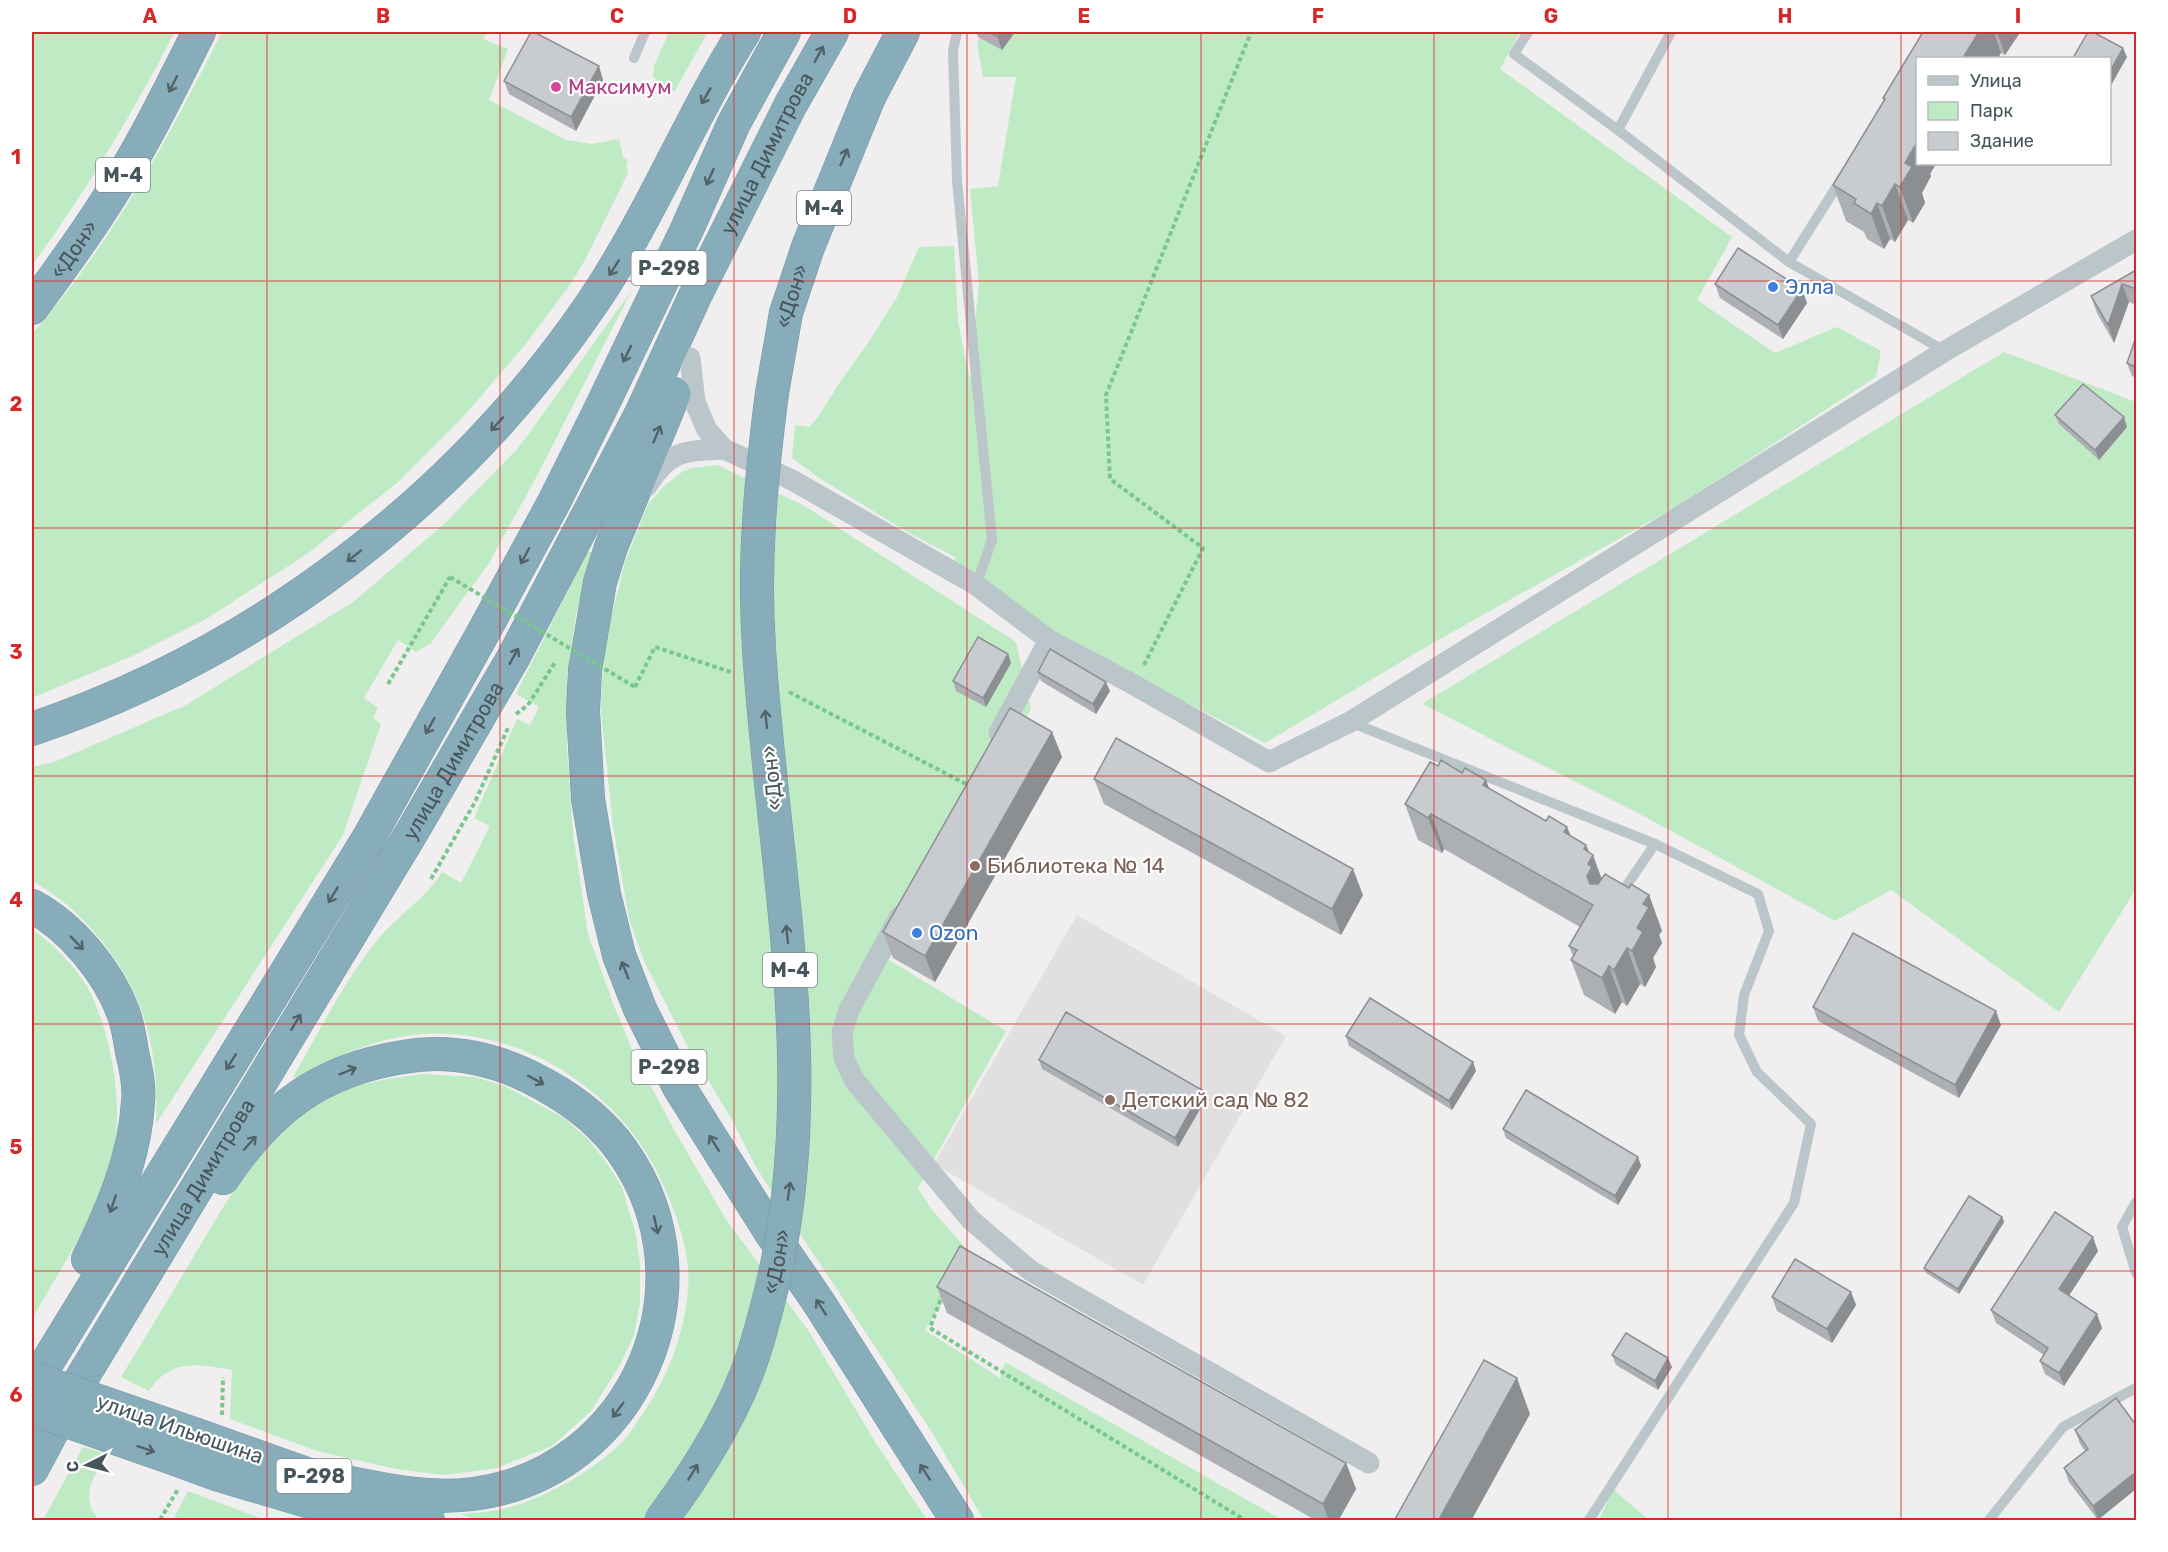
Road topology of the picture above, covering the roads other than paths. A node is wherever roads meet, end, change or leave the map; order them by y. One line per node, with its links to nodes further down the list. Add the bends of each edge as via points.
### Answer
1 (199, 32): 16 (highway, «Дон» / М-4, one-way to 16, via 111,195)
2 (645, 32): 10 (lane)
3 (744, 32): 24 (highway, one-way to 24, via 593,302 534,381 453,469 382,534 312,587 254,624 147,682)
4 (784, 32): 33 (highway, улица Димитрова / Р-298, one-way to 33, via 734,123 688,227 553,504 483,633 368,839)
5 (832, 32): 13 (highway, улица Димитрова / Р-298, one-way to 5, via 790,104)
6 (903, 32): 43 (highway, «Дон» / М-4, one-way to 6, bridge, via 726,1417 746,1375 777,1269 792,1170 796,1078 789,960 759,650 756,589 762,475 786,313 808,247 869,97)
7 (957, 32): 21 (lane, via 953,51 957,181 992,540)
8 (1527, 32): 11 (lane, via 1514,54)
9 (1671, 32): 11 (lane)
10 (633, 58)
11 (1618, 130): 15 (lane)
12 (1850, 165): 15 (lane)
13 (744, 200): 18 (highway, Р-298); 34 (highway, улица Димитрова, one-way to 13, via 513,658 640,416)
14 (2136, 240): 17 (street)
15 (1789, 262): 17 (lane)
16 (32, 308)
17 (1945, 351): 23 (street)
18 (690, 358): 19 (street, via 695,402 706,430); 20 (highway, Р-298, one-way to 18)
19 (724, 449): 20 (street, via 688,451 666,460); 21 (street, via 792,480)
20 (611, 547): 44 (highway, Р-298, one-way to 20, via 679,1087 640,1009 619,955 588,799 583,711 591,627)
21 (976, 585): 22 (street)
22 (1048, 640): 23 (street, via 1269,762); 25 (street)
23 (1350, 722): 26 (lane)
24 (32, 729)
25 (970, 786)
26 (1655, 844): 28 (lane); 45 (lane, via 1758,894 1769,931 1744,994 1739,1035 1757,1072 1811,1124 1794,1203)
27 (909, 898): 36 (street, via 849,1010 842,1032 844,1058 854,1080 971,1220 1031,1271)
28 (1613, 904)
29 (32, 906): 33 (highway, one-way to 33, via 80,945 109,985 123,1012 139,1101 131,1149 108,1218)
30 (2136, 1202): 31 (lane, via 2122,1227)
31 (2136, 1273)
32 (2136, 1388): 46 (lane, via 2063,1427)
33 (32, 1389): 35 (highway, улица Ильюшина / Р-298, bridge)
34 (72, 1396): 37 (highway, улица Димитрова); 38 (highway, one-way to 38, via 234,1160 279,1111 306,1091 377,1061 438,1054 497,1063 570,1099 623,1151 648,1198 657,1226 661,1306 645,1368 632,1392 595,1437 570,1458 504,1488 430,1496)
35 (194, 1451): 38 (highway, улица Ильюшина / Р-298); 39 (highway, улица Ильюшина / Р-298)
36 (1369, 1464)
37 (32, 1469)
38 (311, 1474): 42 (highway, улица Ильюшина / Р-298)
39 (219, 1475): 40 (highway); 41 (highway, улица Ильюшина / Р-298)
40 (306, 1521)
41 (371, 1521)
42 (428, 1521)
43 (661, 1521)
44 (957, 1521)
45 (1589, 1521)
46 (1989, 1521)

